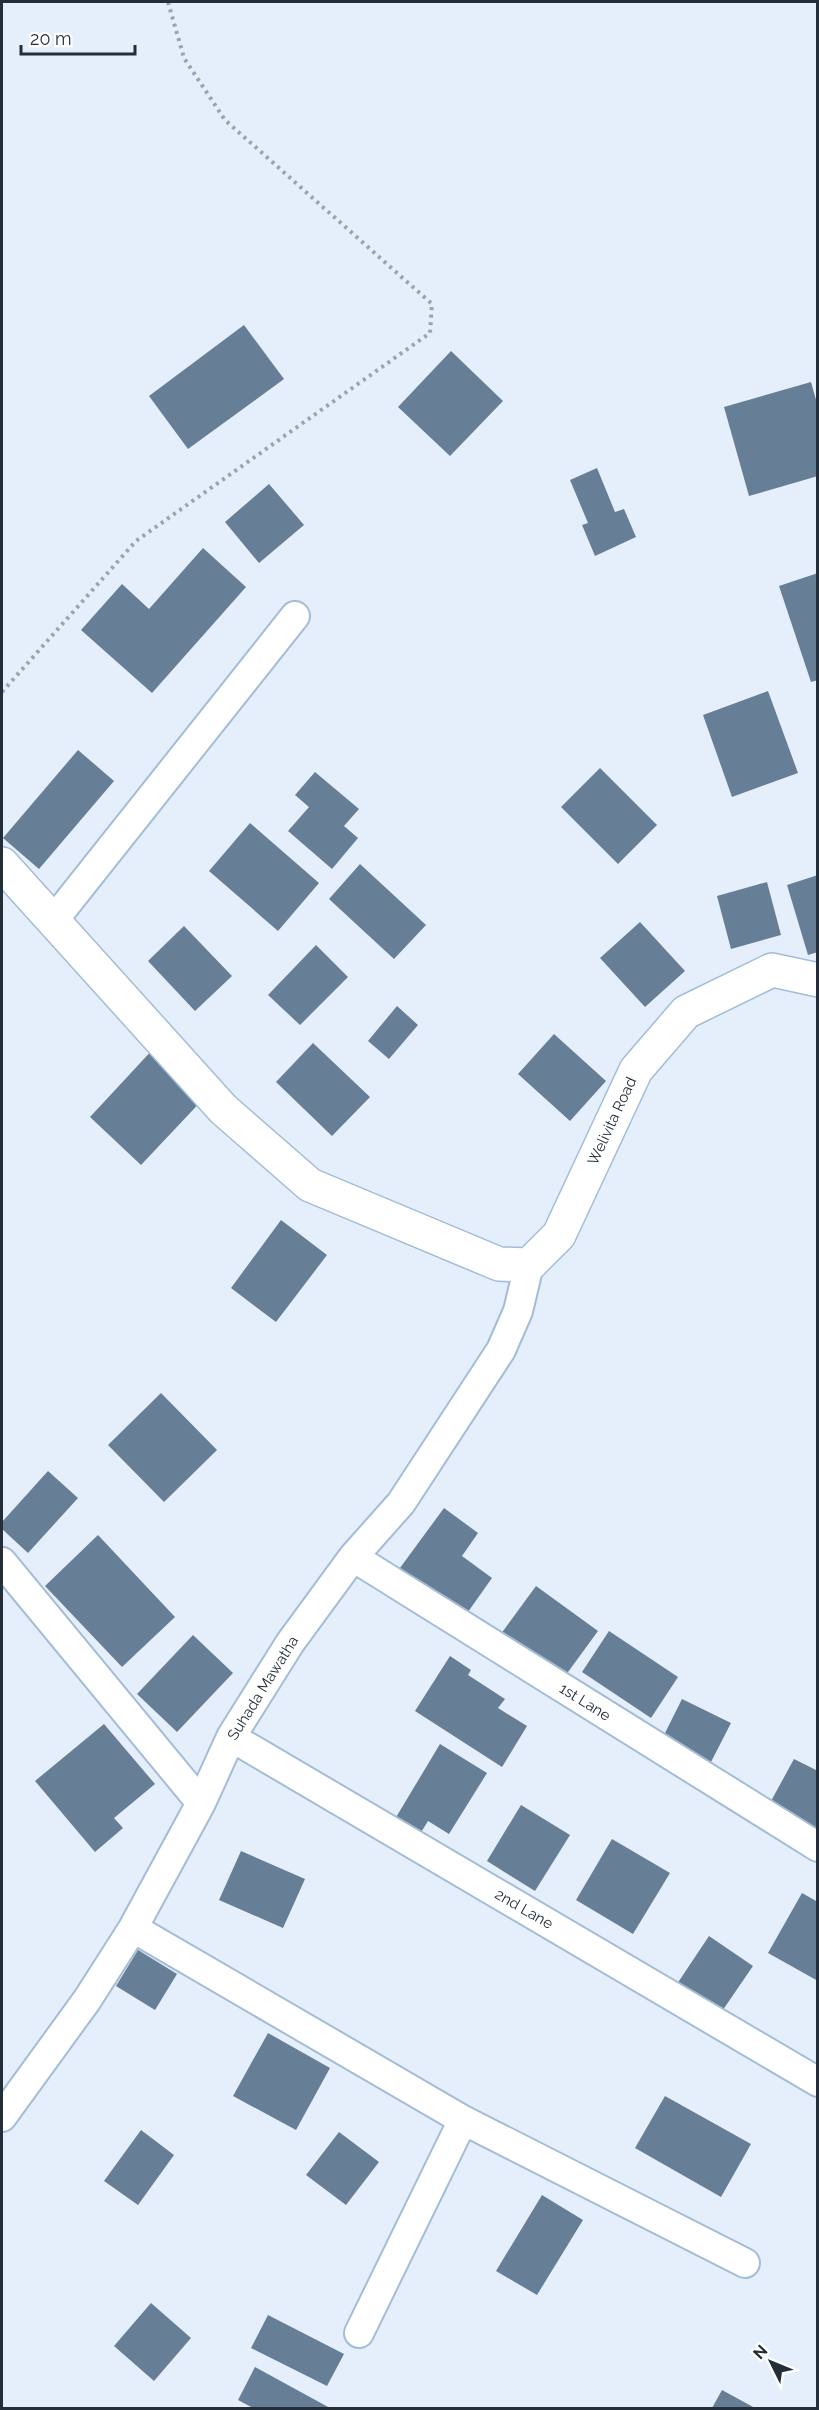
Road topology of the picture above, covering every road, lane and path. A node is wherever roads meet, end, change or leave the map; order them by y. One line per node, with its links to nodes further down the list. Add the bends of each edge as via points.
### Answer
1 (168, 2): 3 (path, via 184,58 225,120 432,304 430,333 136,541)
2 (295, 616): 5 (street)
3 (2, 692)
4 (2, 864): 5 (street)
5 (53, 921): 7 (street, via 223,1109 310,1185 499,1264)
6 (818, 980): 7 (street, Welivita Road, via 772,970 686,1012 636,1070 559,1235)
7 (530, 1264): 8 (street, Suhada Mawatha, via 518,1311 501,1350 401,1503)
8 (353, 1557): 10 (street, Suhada Mawatha, via 290,1643); 12 (street, 1st Lane)
9 (2, 1562): 11 (street)
10 (231, 1737): 11 (street, Suhada Mawatha); 14 (street, 2nd Lane)
11 (201, 1803): 13 (street, Suhada Mawatha)
12 (818, 1847)
13 (133, 1928): 15 (street, Suhada Mawatha, via 87,2000); 16 (street)
14 (818, 2082)
15 (2, 2117)
16 (463, 2120): 17 (street); 18 (street)
17 (745, 2263)
18 (359, 2333)

